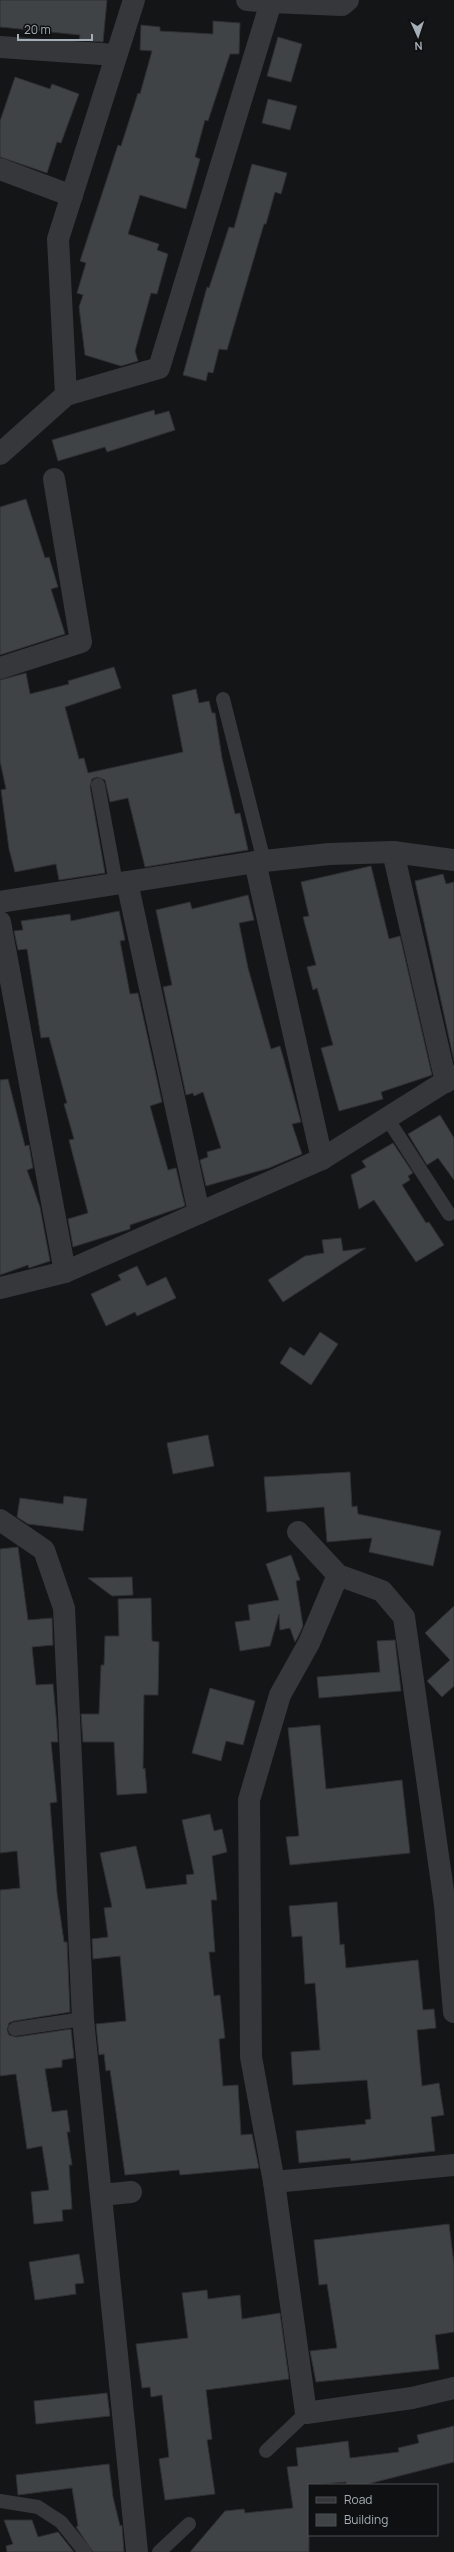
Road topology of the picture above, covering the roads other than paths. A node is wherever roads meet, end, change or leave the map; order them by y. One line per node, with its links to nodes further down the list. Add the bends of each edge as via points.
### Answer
1 (134, 0): 6 (street)
2 (247, 0): 4 (street)
3 (348, 0): 4 (street, via 342,5)
4 (271, 2): 9 (street, via 159,368)
5 (0, 47): 6 (street)
6 (116, 55): 8 (street)
7 (0, 169): 8 (street)
8 (72, 196): 9 (street, via 58,240)
9 (66, 395): 10 (street)
10 (0, 454)
11 (54, 479): 12 (street, via 81,642)
12 (0, 668)
13 (223, 699): 17 (lane)
14 (98, 785): 18 (lane)
15 (394, 852): 16 (street); 17 (street, via 329,854); 21 (street)
16 (454, 860)
17 (260, 861): 18 (street); 23 (street)
18 (121, 883): 19 (street); 24 (street)
19 (0, 902)
20 (0, 922): 26 (street)
21 (450, 1079): 22 (street)
22 (387, 1118): 23 (street); 25 (lane)
23 (322, 1159): 24 (street)
24 (199, 1213): 26 (street)
25 (449, 1214)
26 (65, 1272): 27 (street)
27 (0, 1288)
28 (0, 1520): 33 (street, via 44,1550 64,1608)
29 (298, 1532): 30 (street)
30 (338, 1575): 31 (street, via 382,1591 404,1616); 36 (street, via 309,1643 280,1695 248,1800 252,2057)
31 (449, 1909): 32 (street)
32 (454, 2012)
33 (83, 2019): 34 (lane); 38 (street)
34 (15, 2028)
35 (454, 2165): 36 (street)
36 (274, 2182): 40 (street)
37 (131, 2192): 38 (street)
38 (102, 2195): 45 (street)
39 (454, 2388): 40 (street, via 412,2398)
40 (306, 2413): 41 (lane)
41 (266, 2451)
42 (0, 2501): 44 (lane, via 38,2507 61,2522)
43 (189, 2524): 46 (lane)
44 (85, 2552)
45 (137, 2552)
46 (159, 2552)

